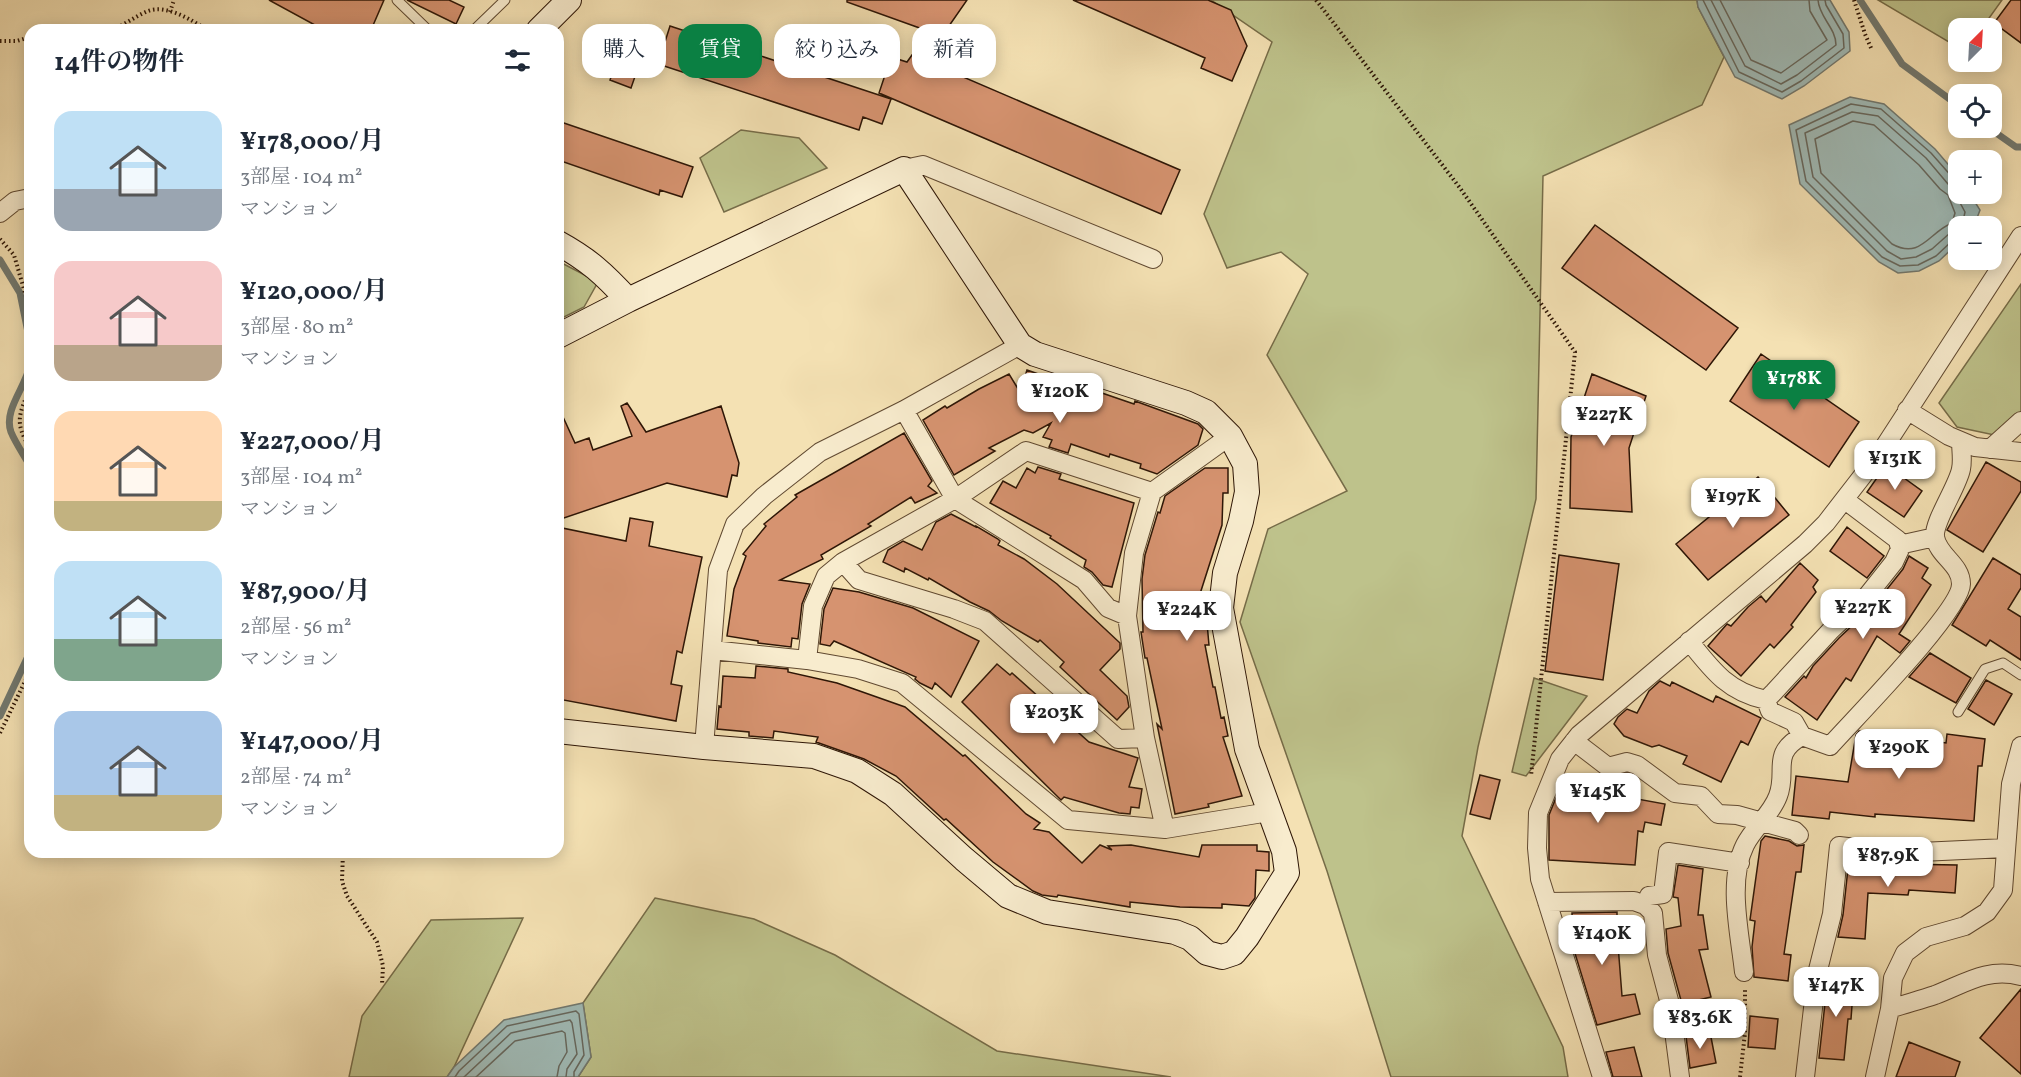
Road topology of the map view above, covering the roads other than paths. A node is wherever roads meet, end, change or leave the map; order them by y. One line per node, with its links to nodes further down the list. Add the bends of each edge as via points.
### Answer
1 (398, 0): 4 (lane)
2 (505, 0): 5 (lane)
3 (569, 0): 6 (street)
4 (422, 24)
5 (480, 24)
6 (546, 24)
7 (904, 170): 12 (street, via 923,165); 13 (street); 15 (street)
8 (23, 200): 9 (street)
9 (0, 213)
10 (2021, 236): 17 (street)
11 (564, 246): 13 (street, via 583,256)
12 (1153, 259)
13 (628, 300): 14 (street)
14 (564, 333)
15 (1020, 345): 16 (street); 19 (street, via 1035,354 1186,403 1206,412)
16 (904, 410): 24 (street); 31 (street, via 820,452 735,524 718,570)
17 (1907, 410): 20 (street); 25 (street)
18 (2021, 421): 21 (street)
19 (1230, 436): 23 (street); 42 (street, via 1245,464 1248,492 1225,573 1221,608 1247,749)
20 (1961, 441): 21 (street); 26 (street, via 1961,468)
21 (1990, 448): 22 (street)
22 (2021, 452)
23 (1152, 492): 24 (street, via 1026,451); 29 (street, via 1134,553)
24 (955, 499): 28 (street); 29 (street, via 1084,580 1108,608)
25 (1845, 500): 27 (street, via 1898,540); 30 (street, via 1805,544)
26 (1935, 537): 27 (street); 37 (street, via 1961,574 1961,587 1936,630 1830,746)
27 (1899, 545): 34 (street, via 1894,562 1867,596)
28 (843, 562): 32 (street, via 826,576 813,606); 38 (street, via 860,580 985,621 1118,739)
29 (1127, 616): 38 (street)
30 (1689, 641): 34 (street, via 1730,686); 39 (street)
31 (712, 650): 32 (street); 41 (street)
32 (807, 660): 44 (street, via 858,669 902,684 1068,820)
33 (2021, 675): 35 (lane, via 2003,663 1985,669)
34 (1766, 700): 37 (street, via 1770,711 1794,722)
35 (1958, 712)
36 (564, 732): 41 (street)
37 (1802, 736): 43 (street, via 1790,743 1783,754 1779,794)
38 (1144, 738): 44 (street)
39 (1574, 741): 43 (street, via 1608,767 1627,762 1637,765 1675,793 1701,796 1718,814); 48 (street, via 1560,759 1538,813 1540,879)
40 (2021, 746): 46 (street, via 2011,784)
41 (704, 747): 42 (street, via 814,756 857,771 893,794 1008,896 1047,912 1175,932 1190,938 1207,953 1222,957 1234,953 1247,937 1287,873 1284,851)
42 (1269, 812): 44 (street)
43 (1761, 822): 45 (street); 47 (street, via 1743,848)
44 (1165, 829)
45 (1799, 835)
46 (2006, 848): 52 (street, via 2002,890 1987,912 1965,926 1926,937 1905,953 1893,978); 55 (street, via 1899,853 1839,846 1833,914 1817,974)
47 (1740, 863): 49 (street, via 1668,852 1663,894 1649,896); 50 (street, via 1735,883)
48 (1547, 902): 49 (street, via 1634,901); 53 (street)
49 (1645, 905): 54 (street, via 1653,913)
50 (1744, 972)
51 (2021, 975): 52 (street, via 1987,975)
52 (1890, 1009): 56 (street)
53 (1602, 1077)
54 (1680, 1077)
55 (1805, 1077)
56 (1875, 1077)

